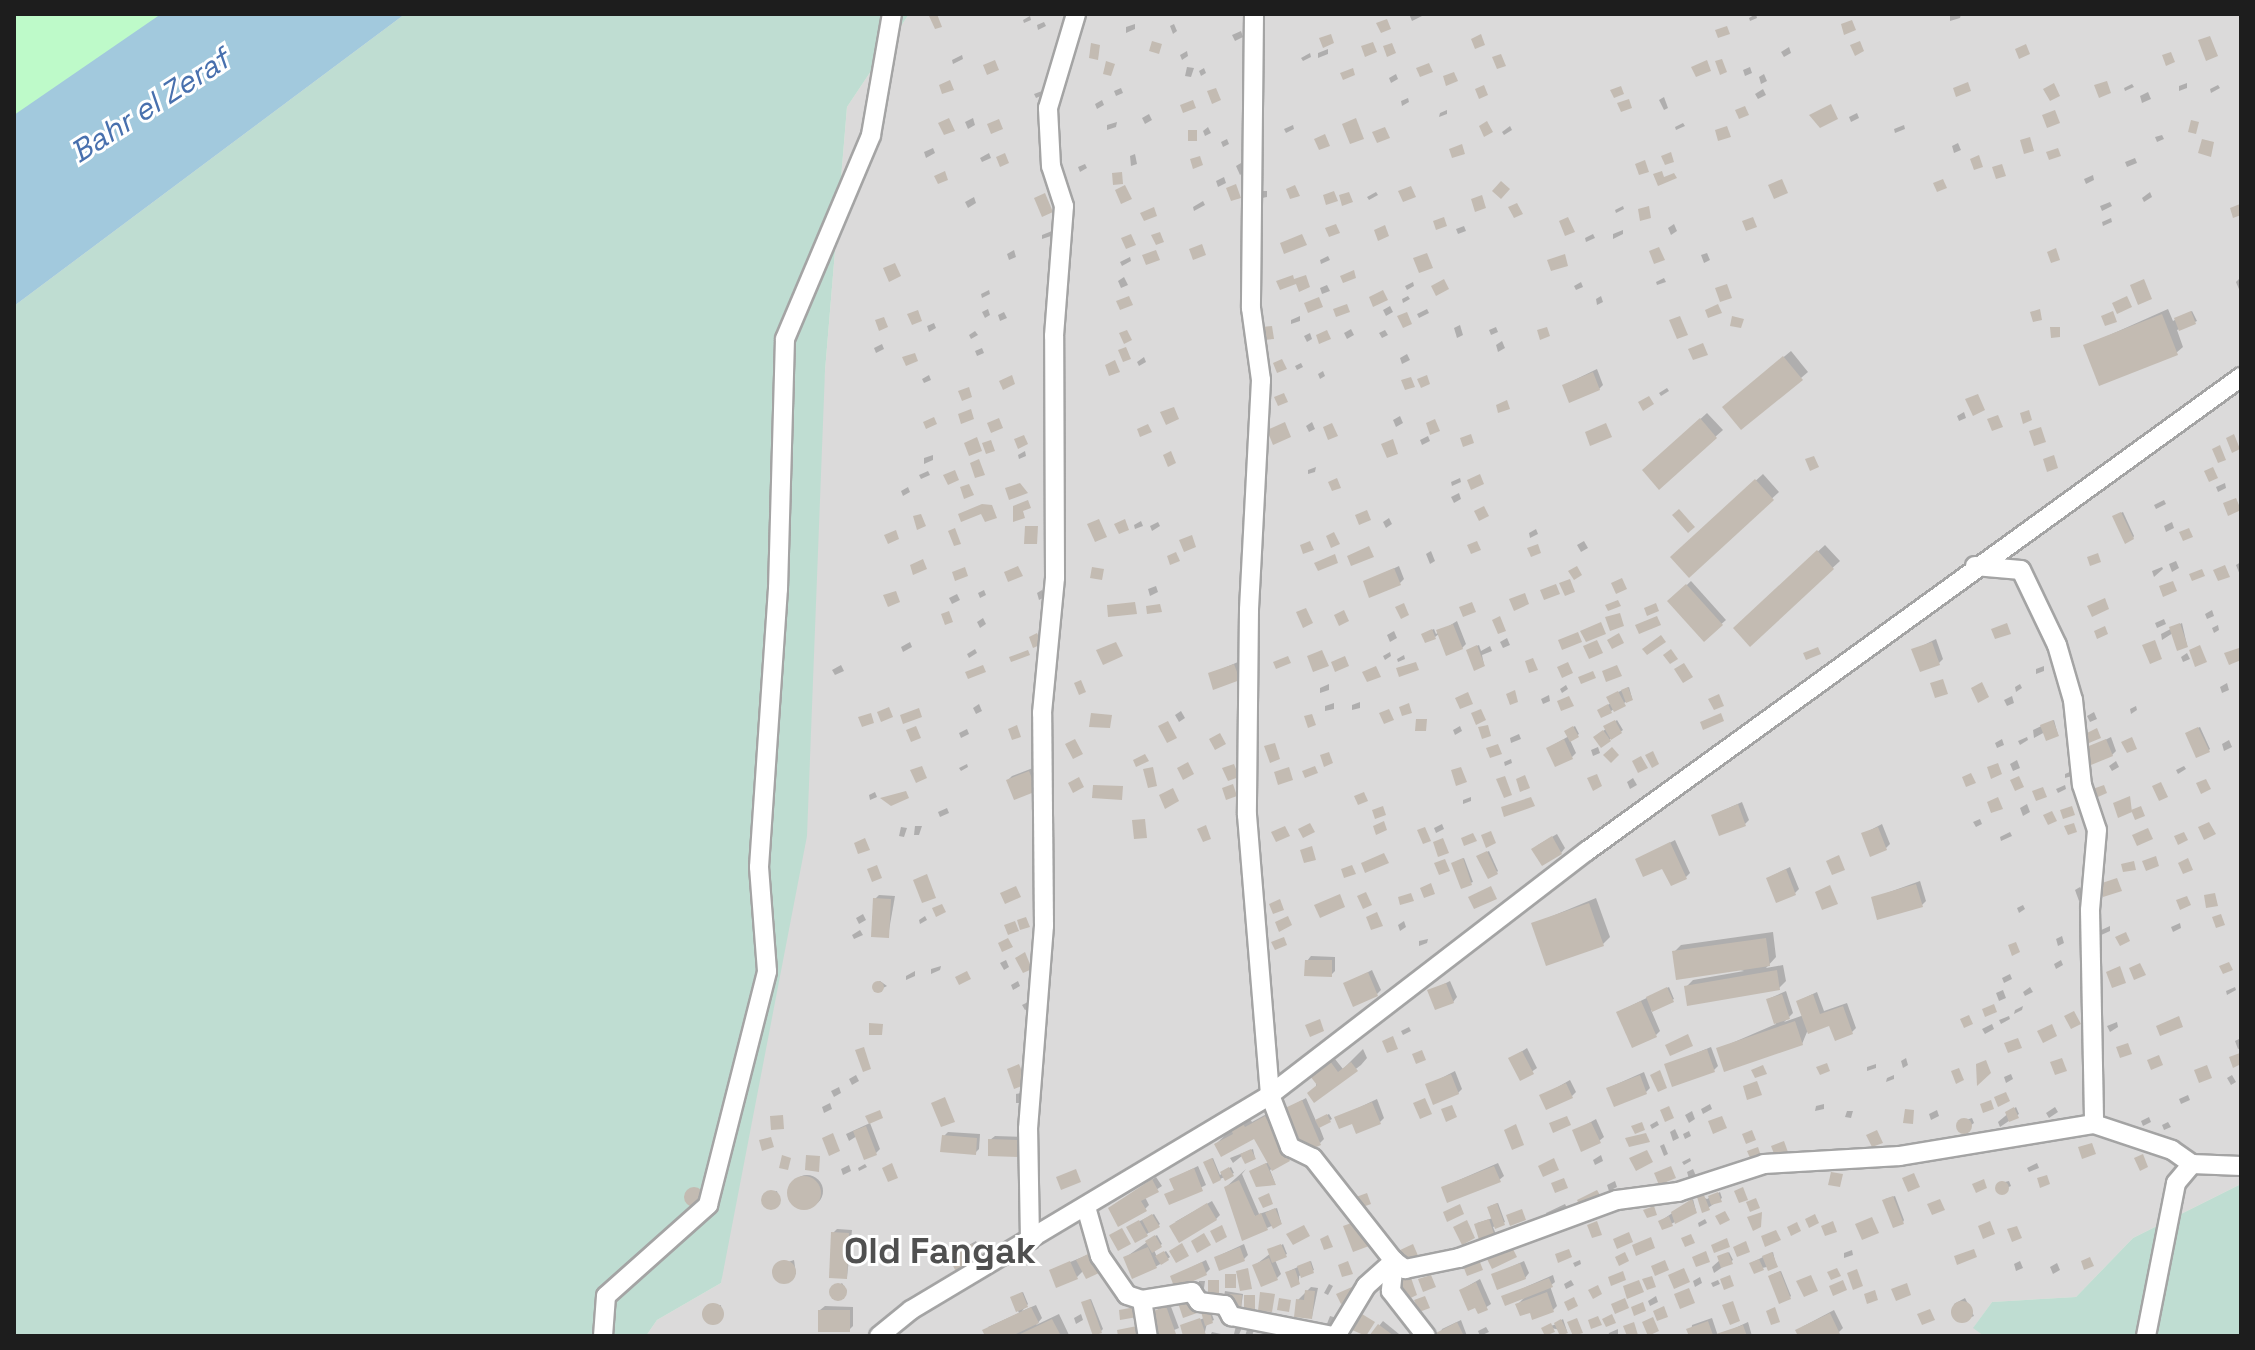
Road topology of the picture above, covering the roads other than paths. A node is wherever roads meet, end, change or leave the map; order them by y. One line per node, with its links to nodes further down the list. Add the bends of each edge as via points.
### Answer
1 (892, 14): 14 (street, via 871,135 785,339 778,589 759,867 767,971 708,1205 606,1296)
2 (1076, 14): 11 (street, via 1048,108 1051,166 1064,206 1054,336 1055,578 1042,713 1044,926 1028,1129)
3 (1254, 14): 6 (street, via 1251,308 1261,380 1249,610 1247,815)
4 (2241, 377): 5 (street)
5 (1975, 566): 6 (street, via 1587,851); 7 (street, via 2021,570 2057,645 2073,700 2082,785 2097,830 2090,910)
6 (1270, 1095): 10 (street); 12 (street, via 1290,1147 1313,1158)
7 (2094, 1124): 8 (street, via 2172,1150); 12 (street, via 1900,1156 1764,1164 1678,1192 1617,1200 1459,1258 1405,1269)
8 (2192, 1164): 9 (street); 19 (street, via 2176,1183)
9 (2241, 1166)
10 (1086, 1207): 11 (street); 13 (street, via 1100,1256 1127,1295)
11 (1030, 1240): 15 (street, via 911,1310)
12 (1394, 1261): 17 (street, via 1366,1286); 18 (street, via 1391,1291)
13 (1142, 1300): 16 (street); 17 (street, via 1192,1292 1199,1302 1225,1305 1231,1316)
14 (603, 1336)
15 (879, 1336)
16 (1148, 1336)
17 (1334, 1336)
18 (1426, 1336)
19 (2146, 1336)

